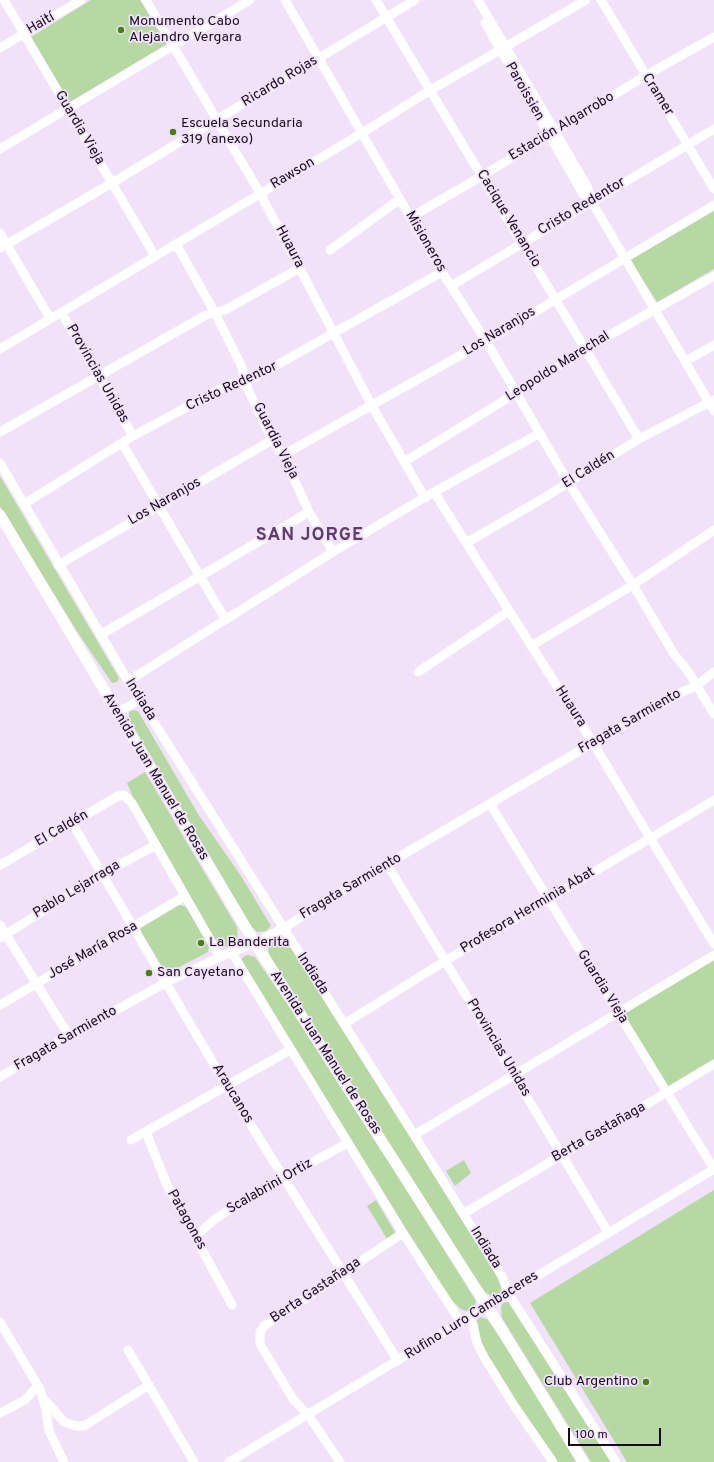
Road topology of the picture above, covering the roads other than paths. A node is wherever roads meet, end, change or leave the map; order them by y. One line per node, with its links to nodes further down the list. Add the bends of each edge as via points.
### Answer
1 (4, 0): 13 (street, Guardia Vieja)
2 (81, 0): 13 (street, Haití)
3 (146, 0): 15 (street, Huaura)
4 (250, 0): 15 (street)
5 (285, 0): 18 (street, Misioneros)
6 (376, 0): 12 (street, Cacique Venancio)
7 (415, 0): 12 (street, Ricardo Rojas)
8 (471, 0): 17 (street, Paroissien)
9 (478, 0): 17 (street, Paroissien)
10 (586, 0): 17 (street, Rawson)
11 (601, 0): 19 (street, Cramer)
12 (386, 17): 18 (street, Ricardo Rojas); 20 (street, Cacique Venancio)
13 (24, 33): 16 (street, Haití); 21 (street, Guardia Vieja)
14 (714, 37): 19 (street, Estación Algarrobo)
15 (173, 46): 21 (street); 22 (street, Huaura)
16 (0, 48)
17 (503, 48): 20 (street, Rawson); 25 (street, Paroissien)
18 (320, 58): 22 (street, Ricardo Rojas); 24 (street, Misioneros)
19 (645, 76): 25 (street, Estación Algarrobo); 26 (street, Cramer)
20 (429, 90): 24 (street, Rawson); 28 (street, Cacique Venancio)
21 (68, 108): 27 (street); 29 (street, Guardia Vieja)
22 (217, 120): 29 (street, Ricardo Rojas); 31 (street, Huaura)
23 (714, 129): 26 (street, Cristo Redentor)
24 (362, 133): 31 (street, Rawson); 32 (street, Misioneros)
25 (552, 133): 28 (street, Estación Algarrobo); 33 (street, Paroissien, via 583,194)
26 (688, 144): 30 (street, Cramer); 33 (street, Cristo Redentor)
27 (0, 149)
28 (482, 176): 35 (street, Estación Algarrobo); 37 (street, Cacique Venancio)
29 (112, 183): 39 (street, Ricardo Rojas); 41 (street, Guardia Vieja)
30 (714, 189)
31 (260, 194): 38 (street, Rawson); 43 (street, Huaura)
32 (400, 199): 35 (street, Misioneros); 40 (street)
33 (592, 202): 37 (street, Cristo Redentor); 42 (street, Paroissien)
34 (714, 205): 42 (street, Los Naranjos)
35 (411, 217): 44 (street, Misioneros)
36 (0, 233): 39 (street, Provincias Unidas)
37 (522, 243): 46 (street, Cristo Redentor); 47 (street, Cacique Venancio)
38 (176, 244): 41 (street, Rawson); 50 (street, Guardia Vieja)
39 (3, 246): 51 (street, Provincias Unidas)
40 (330, 250)
41 (155, 256): 49 (street, Rawson)
42 (625, 258): 47 (street, Los Naranjos); 48 (street, Paroissien)
43 (300, 268): 50 (street, via 225,310); 52 (street, Huaura)
44 (442, 272): 46 (street, Misioneros); 52 (street, Cristo Redentor)
45 (714, 276): 48 (street, Leopoldo Marechal)
46 (451, 286): 53 (street, Misioneros)
47 (555, 300): 53 (street, Los Naranjos); 56 (street, Cacique Venancio)
48 (656, 310): 56 (street, Leopoldo Marechal); 57 (street, Paroissien)
49 (61, 312): 51 (street, Rawson); 58 (street, Provincias Unidas)
50 (215, 313): 58 (street, via 206,315); 59 (street, Guardia Vieja, via 242,367)
51 (50, 318): 55 (street, Rawson)
52 (335, 334): 59 (street, Cristo Redentor); 62 (street, Huaura)
53 (486, 341): 60 (street, Misioneros); 62 (street, Los Naranjos)
54 (714, 345): 57 (street)
55 (0, 349)
56 (585, 349): 60 (street, Leopoldo Marechal); 66 (street, Cacique Venancio)
57 (686, 361): 61 (street, Paroissien)
58 (98, 376): 63 (street); 65 (street, Provincias Unidas)
59 (245, 383): 65 (street, Cristo Redentor, via 230,384); 67 (street, Guardia Vieja)
60 (516, 393): 64 (street, Misioneros); 70 (street, Leopoldo Marechal)
61 (713, 405): 66 (street, El Caldén)
62 (372, 406): 69 (street, Los Naranjos); 70 (street, Huaura)
63 (0, 432)
64 (540, 433): 72 (street, Misioneros); 73 (street)
65 (133, 436): 68 (street, Cristo Redentor)
66 (639, 439): 72 (street, El Caldén)
67 (272, 440): 69 (street, Guardia Vieja); 76 (street, Los Naranjos)
68 (122, 443): 75 (street, Cristo Redentor); 76 (street, Provincias Unidas)
69 (283, 455): 77 (street, Guardia Vieja)
70 (404, 462): 74 (street, Huaura)
71 (0, 463): 75 (street, Indiada)
72 (568, 482): 80 (street, El Caldén); 84 (street, Misioneros)
73 (434, 492): 74 (street); 80 (street, Huaura)
74 (425, 498): 81 (street)
75 (24, 504): 82 (street, Indiada)
76 (159, 506): 82 (street, Los Naranjos); 83 (street, Provincias Unidas)
77 (309, 512): 81 (street, Guardia Vieja); 83 (street)
78 (0, 515): 94 (main road, Avenida Juan Manuel de Rosas)
79 (714, 530): 84 (street)
80 (466, 543): 85 (street, Huaura)
81 (333, 552): 86 (street)
82 (58, 565): 87 (street, Indiada)
83 (200, 576): 86 (street, Provincias Unidas); 87 (street)
84 (633, 585): 88 (street); 92 (street, Misioneros)
85 (509, 611): 88 (street, Huaura); 89 (street)
86 (225, 619): 91 (street)
87 (100, 635): 91 (street, Indiada)
88 (531, 646): 96 (street, Huaura)
89 (418, 672)
90 (714, 672): 92 (street, Fragata Sarmiento)
91 (128, 681): 93 (street, Indiada)
92 (696, 686): 95 (street); 96 (street, Fragata Sarmiento)
93 (139, 700): 94 (street); 109 (street, Indiada)
94 (117, 713): 111 (main road, Avenida Juan Manuel de Rosas)
95 (714, 714)
96 (593, 742): 98 (street, Fragata Sarmiento); 100 (street, Huaura)
97 (714, 800): 100 (street, Profesora Herminia Abat)
98 (490, 804): 102 (street, Fragata Sarmiento); 106 (street, Guardia Vieja)
99 (72, 823): 101 (street, El Caldén, via 124,795 132,803); 103 (street, El Caldén); 104 (street, Araucanos)
100 (651, 837): 106 (street, Profesora Herminia Abat); 112 (street, Huaura)
101 (156, 845): 104 (street, Pablo Lejarraga); 105 (street)
102 (387, 864): 109 (street, Fragata Sarmiento); 116 (street, Provincias Unidas)
103 (0, 865)
104 (102, 874): 108 (street, Araucanos); 110 (street, Pablo Lejarraga)
105 (185, 896): 108 (street, José María Rosa); 115 (street)
106 (548, 899): 116 (street, Profesora Herminia Abat); 120 (street, Guardia Vieja)
107 (0, 925): 110 (street)
108 (133, 928): 117 (street, Araucanos); 118 (street, José María Rosa)
109 (282, 929): 111 (street, Fragata Sarmiento); 121 (street, Indiada)
110 (3, 936): 118 (street)
111 (255, 943): 113 (street, Fragata Sarmiento); 143 (main road, Avenida Juan Manuel de Rosas)
112 (714, 944)
113 (232, 953): 115 (street, Fragata Sarmiento); 123 (street)
114 (714, 955): 120 (street)
115 (220, 956): 117 (street, Fragata Sarmiento)
116 (445, 961): 121 (street, Profesora Herminia Abat); 125 (street, Provincias Unidas)
117 (167, 982): 122 (street, Fragata Sarmiento); 127 (street, Araucanos)
118 (36, 983): 119 (street, José María Rosa); 122 (street)
119 (0, 1005)
120 (618, 1012): 125 (street); 128 (street, Guardia Vieja)
121 (344, 1024): 130 (street, Indiada)
122 (69, 1036): 126 (street, Fragata Sarmiento)
123 (290, 1050): 127 (street); 132 (street)
124 (714, 1064): 128 (street, Berta Gastañaga)
125 (514, 1074): 130 (street); 133 (street, Provincias Unidas)
126 (0, 1077)
127 (226, 1085): 129 (street); 135 (street, Araucanos)
128 (667, 1093): 133 (street, Berta Gastañaga); 134 (street, Guardia Vieja)
129 (146, 1132): 131 (street); 139 (street, Patagones, via 167,1185)
130 (414, 1135): 136 (street, Indiada)
131 (131, 1140)
132 (348, 1143): 135 (street, Scalabrini Ortiz); 138 (street)
133 (562, 1154): 136 (street, Berta Gastañaga); 137 (street, Provincias Unidas)
134 (714, 1169): 137 (street, Rufino Luro Cambaceres)
135 (284, 1177): 139 (street, Scalabrini Ortiz, via 216,1218); 140 (street, Araucanos)
136 (463, 1214): 141 (street, Indiada, via 502,1276)
137 (608, 1232): 141 (street, Rufino Luro Cambaceres)
138 (403, 1233): 140 (street, Berta Gastañaga); 144 (street)
139 (196, 1236): 142 (street, Patagones)
140 (343, 1272): 147 (street, Araucanos); 152 (street, Berta Gastañaga, via 264,1326 258,1337 293,1399)
141 (508, 1293): 143 (street, Rufino Luro Cambaceres); 159 (street, Indiada)
142 (232, 1305)
143 (487, 1306): 144 (street, Rufino Luro Cambaceres); 158 (main road, Avenida Juan Manuel de Rosas)
144 (464, 1319): 147 (street, Rufino Luro Cambaceres); 157 (street, via 473,1324 477,1343 484,1357)
145 (0, 1322): 149 (street)
146 (128, 1350): 148 (street)
147 (398, 1362): 152 (street, Rufino Luro Cambaceres)
148 (149, 1385): 150 (street, via 84,1426 64,1422); 154 (street)
149 (38, 1386): 150 (street); 151 (street, via 24,1400)
150 (43, 1397): 153 (street, via 49,1431)
151 (0, 1413)
152 (308, 1415): 155 (street, Rufino Luro Cambaceres); 156 (street, Berta Gastañaga)
153 (64, 1462)
154 (194, 1462)
155 (229, 1462)
156 (340, 1462)
157 (553, 1462)
158 (584, 1462)
159 (616, 1462)

